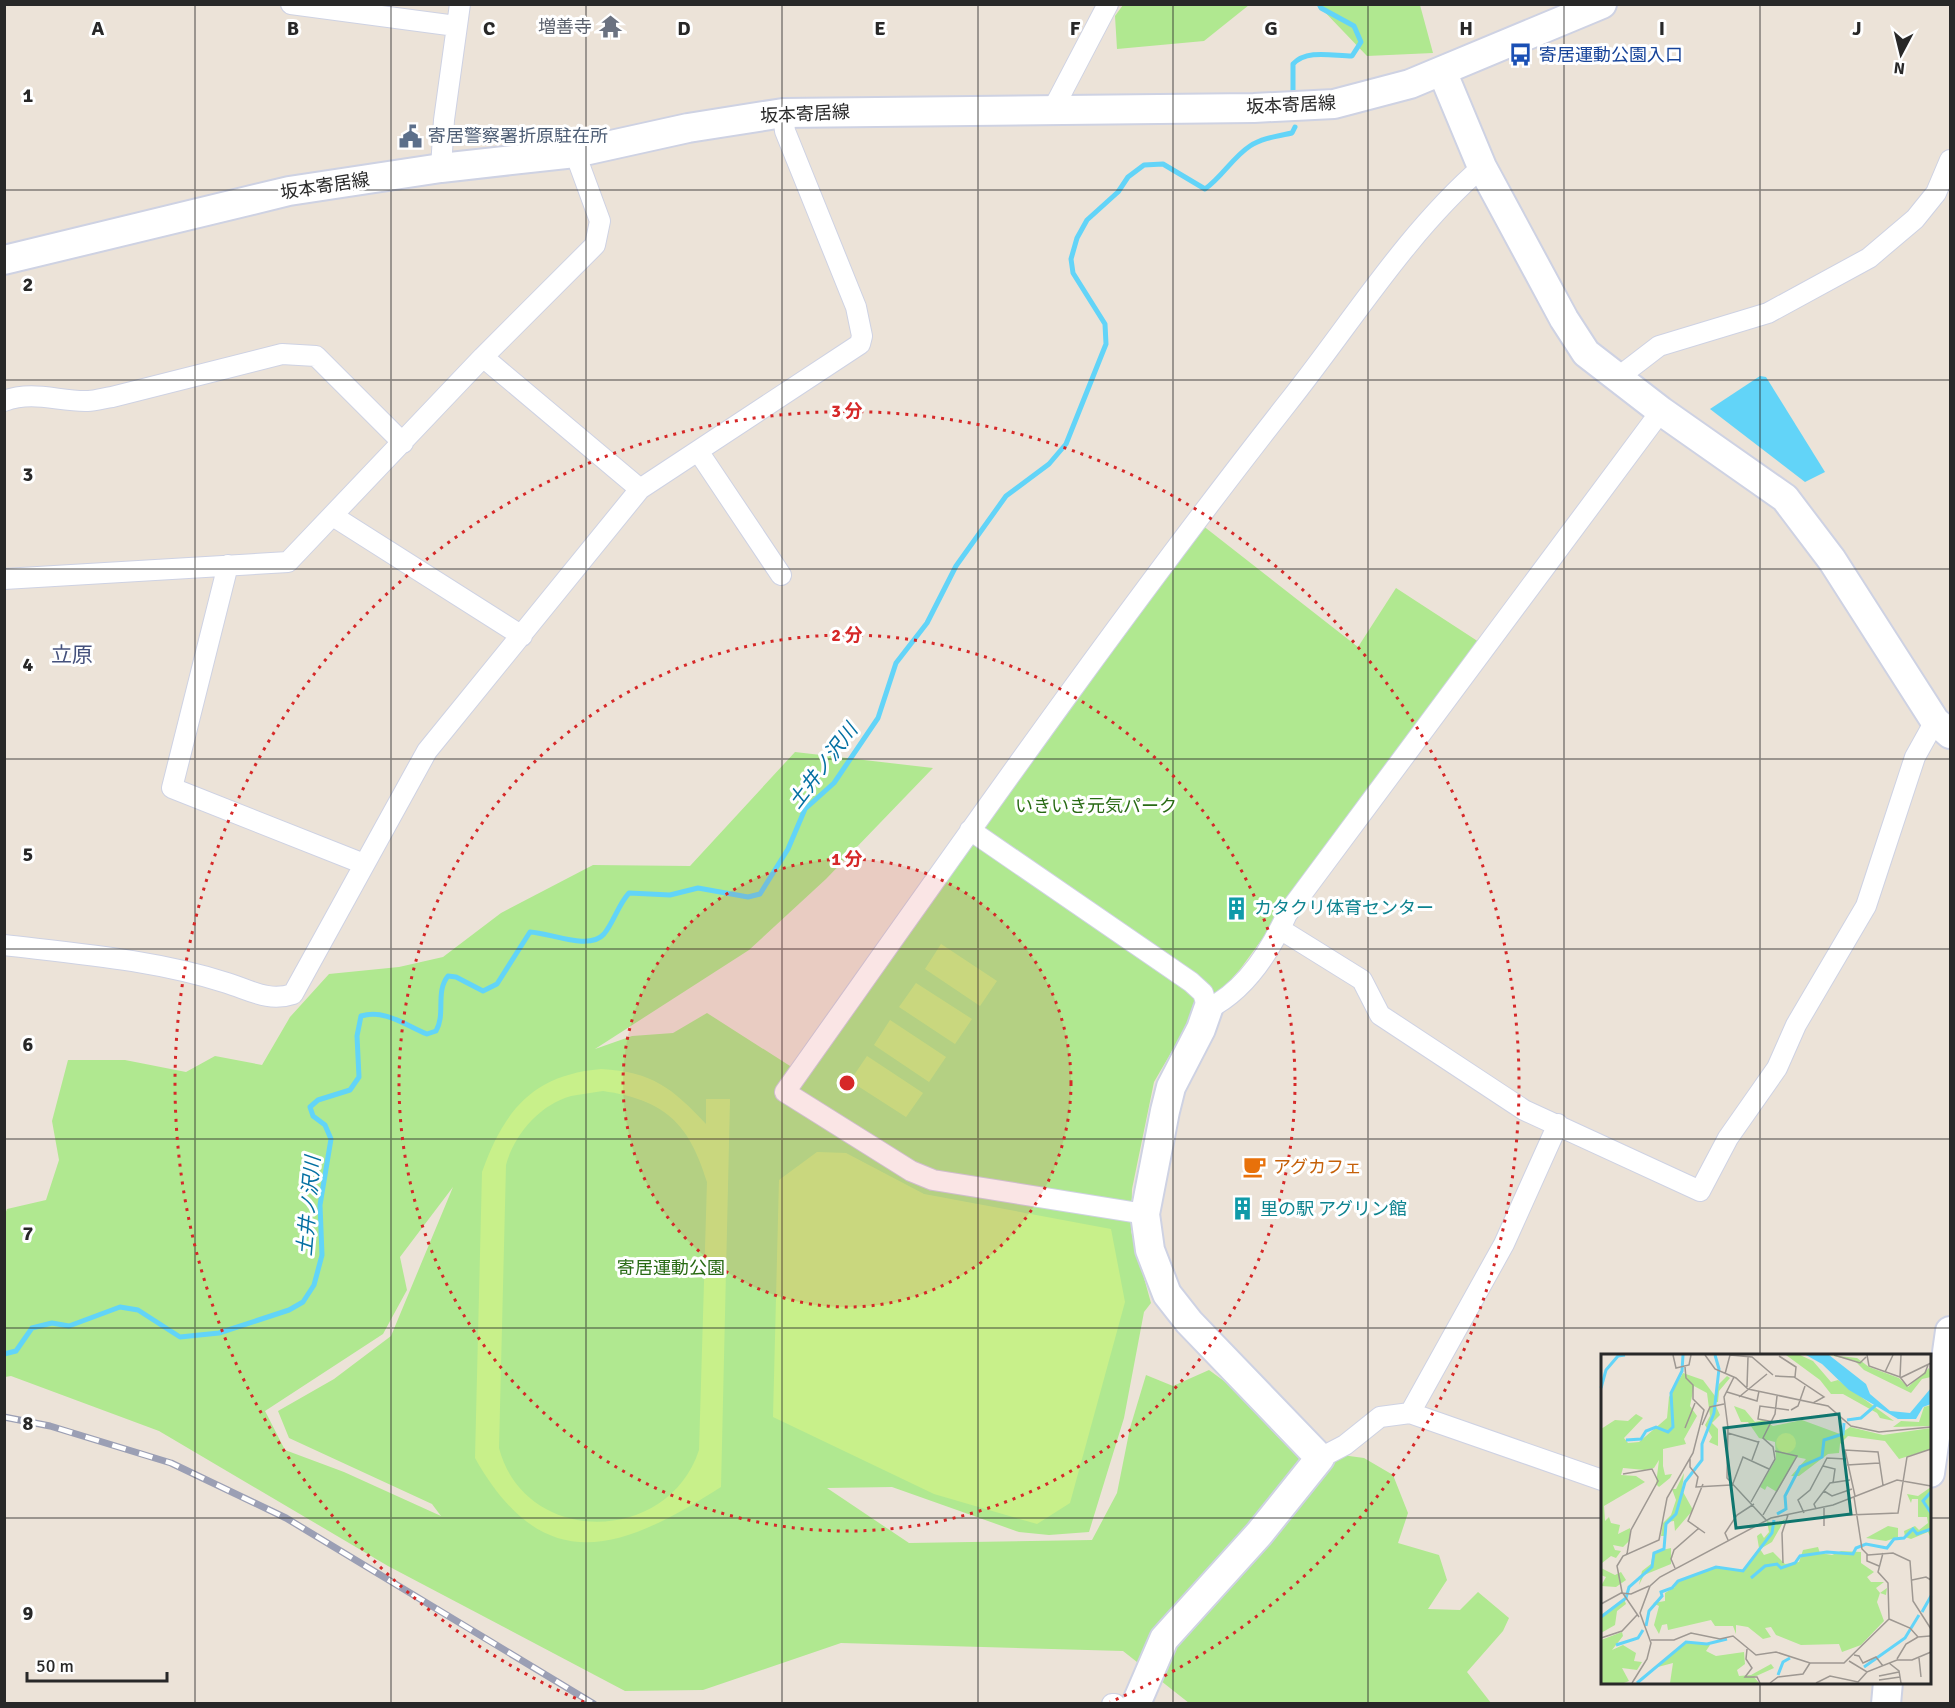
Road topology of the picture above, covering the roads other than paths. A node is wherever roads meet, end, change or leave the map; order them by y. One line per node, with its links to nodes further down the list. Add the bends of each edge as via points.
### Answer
1 (291, 4): 5 (street)
2 (460, 4): 5 (street)
3 (1108, 4): 7 (street)
4 (1602, 4): 6 (street, 坂本寄居線)
5 (456, 26): 12 (street)
6 (1442, 71): 7 (street, 坂本寄居線, via 1334,104); 11 (street)
7 (1053, 109): 8 (street, 坂本寄居線)
8 (783, 113): 9 (street, 坂本寄居線, via 688,128); 19 (street, via 785,131 856,307 860,344)
9 (575, 153): 12 (street, 坂本寄居線); 14 (street, via 600,221 595,244)
10 (1950, 160): 15 (street, via 1936,193 1915,219 1869,258 1768,313 1659,346)
11 (1482, 167): 15 (street, via 1564,319 1586,353); 27 (street, via 1408,244 1197,519)
12 (441, 168): 13 (street, 坂本寄居線, via 289,191)
13 (4, 260)
14 (483, 357): 18 (street); 20 (street)
15 (1616, 379): 17 (street)
16 (4, 401): 18 (street, via 20,395 88,401 282,354 316,356)
17 (1661, 411): 26 (street, via 1785,498 1832,560); 29 (street, via 1287,914)
18 (403, 443): 21 (street)
19 (698, 451): 20 (street); 23 (street)
20 (640, 489): 25 (street)
21 (333, 516): 22 (street, via 288,562); 25 (street)
22 (228, 565): 24 (street); 28 (street, via 172,788)
23 (781, 575)
24 (4, 579)
25 (522, 636): 28 (street, via 427,751)
26 (1943, 728): 32 (street, via 1916,757 1866,906 1796,1025 1777,1068 1728,1138 1700,1191)
27 (970, 830): 31 (street, via 1191,982 1203,993); 33 (street, via 785,1092 911,1171 933,1180)
28 (364, 864): 30 (street, via 293,994 277,999 144,961)
29 (1280, 929): 31 (street, via 1252,974 1226,1000); 32 (street, via 1362,980 1380,1015 1524,1110)
30 (4, 945)
31 (1208, 1008): 33 (street, via 1202,1029 1171,1087)
32 (1558, 1124): 35 (street, via 1504,1244)
33 (1145, 1214): 36 (street, via 1150,1250 1167,1294 1188,1322)
34 (1950, 1331): 37 (street)
35 (1410, 1413): 36 (street, via 1380,1417 1345,1445); 38 (street)
36 (1320, 1458): 40 (street, via 1259,1534 1164,1639)
37 (1931, 1459)
38 (1601, 1480)
39 (1888, 1684): 41 (street)
40 (1136, 1704)
41 (1886, 1704)

